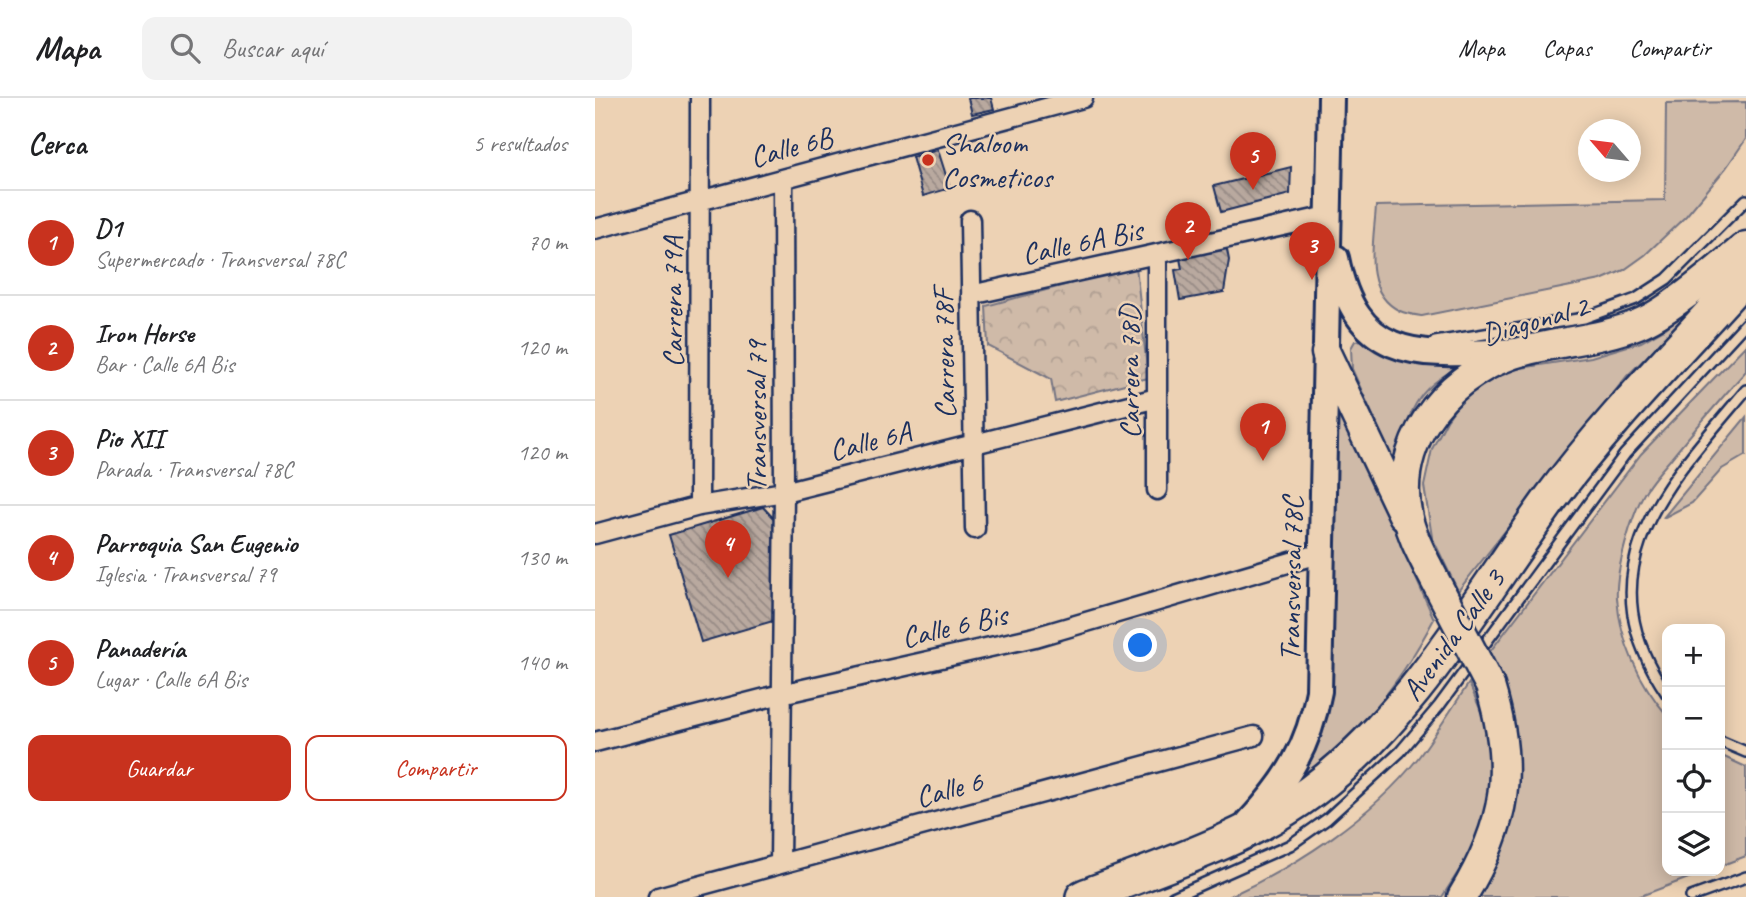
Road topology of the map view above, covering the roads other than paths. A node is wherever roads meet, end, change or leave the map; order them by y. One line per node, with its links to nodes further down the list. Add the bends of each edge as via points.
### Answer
1 (701, 98): 6 (street, Carrera 79A)
2 (1083, 98): 4 (street, Calle 6B)
3 (1331, 98): 7 (street, Transversal 78C)
4 (783, 178): 6 (street, Calle 6B); 22 (street, Transversal 79)
5 (1746, 200): 15 (lane, via 1667,279 1607,311 1437,342)
6 (700, 201): 9 (street, Calle 6B); 23 (street, Carrera 79A)
7 (1328, 216): 11 (street, Calle 6A Bis); 15 (street, Transversal 78C, via 1345,293 1362,321); 17 (street, Transversal 78C)
8 (970, 220): 13 (street, Carrera 78F)
9 (595, 229)
10 (1746, 246): 16 (main road, Diagonal 2, via 1641,323)
11 (1157, 254): 13 (street, Calle 6A Bis); 19 (street, Carrera 78D)
12 (1746, 275): 34 (highway, Avenida Calle 3, via 1589,449 1387,723 1310,793)
13 (971, 295): 20 (street, Carrera 78F)
14 (1746, 323): 39 (lane, via 1625,454 1400,752 1327,819 1290,845)
15 (1378, 336): 16 (street, Transversal 78C, via 1429,354)
16 (1526, 350): 26 (main road, Diagonal 2, via 1480,370 1441,400 1425,420 1415,440 1405,484)
17 (1326, 353): 26 (main road); 27 (street, Transversal 78C)
18 (1746, 390): 28 (lane, via 1659,502 1636,551 1632,600 1636,623 1644,655)
19 (1157, 398): 20 (street, Calle 6A); 21 (street, Carrera 78D)
20 (974, 445): 22 (street, Calle 6A); 24 (street, Carrera 78F)
21 (1157, 490)
22 (784, 492): 23 (street, Calle 6A); 29 (street, Transversal 79)
23 (699, 506): 25 (street, Calle 6A)
24 (975, 529)
25 (595, 534)
26 (1415, 540): 40 (main road, Diagonal 2, bridge, via 1490,686 1500,719 1505,757 1500,809 1492,840)
27 (1322, 553): 29 (street, Calle 6 Bis, via 1035,637); 34 (street, Transversal 78C, via 1321,666 1315,716 1297,761)
28 (1663, 687)
29 (781, 694): 31 (street, Calle 6 Bis); 35 (street, Transversal 79)
30 (1254, 736): 35 (street, Calle 6)
31 (595, 741)
32 (1725, 743): 33 (lane)
33 (1746, 751)
34 (1238, 834): 38 (highway, Avenida Calle 3)
35 (781, 864): 37 (street, Calle 6)
36 (1746, 877): 41 (lane)
37 (658, 897)
38 (1083, 897)
39 (1173, 897)
40 (1462, 897)
41 (1691, 897)

